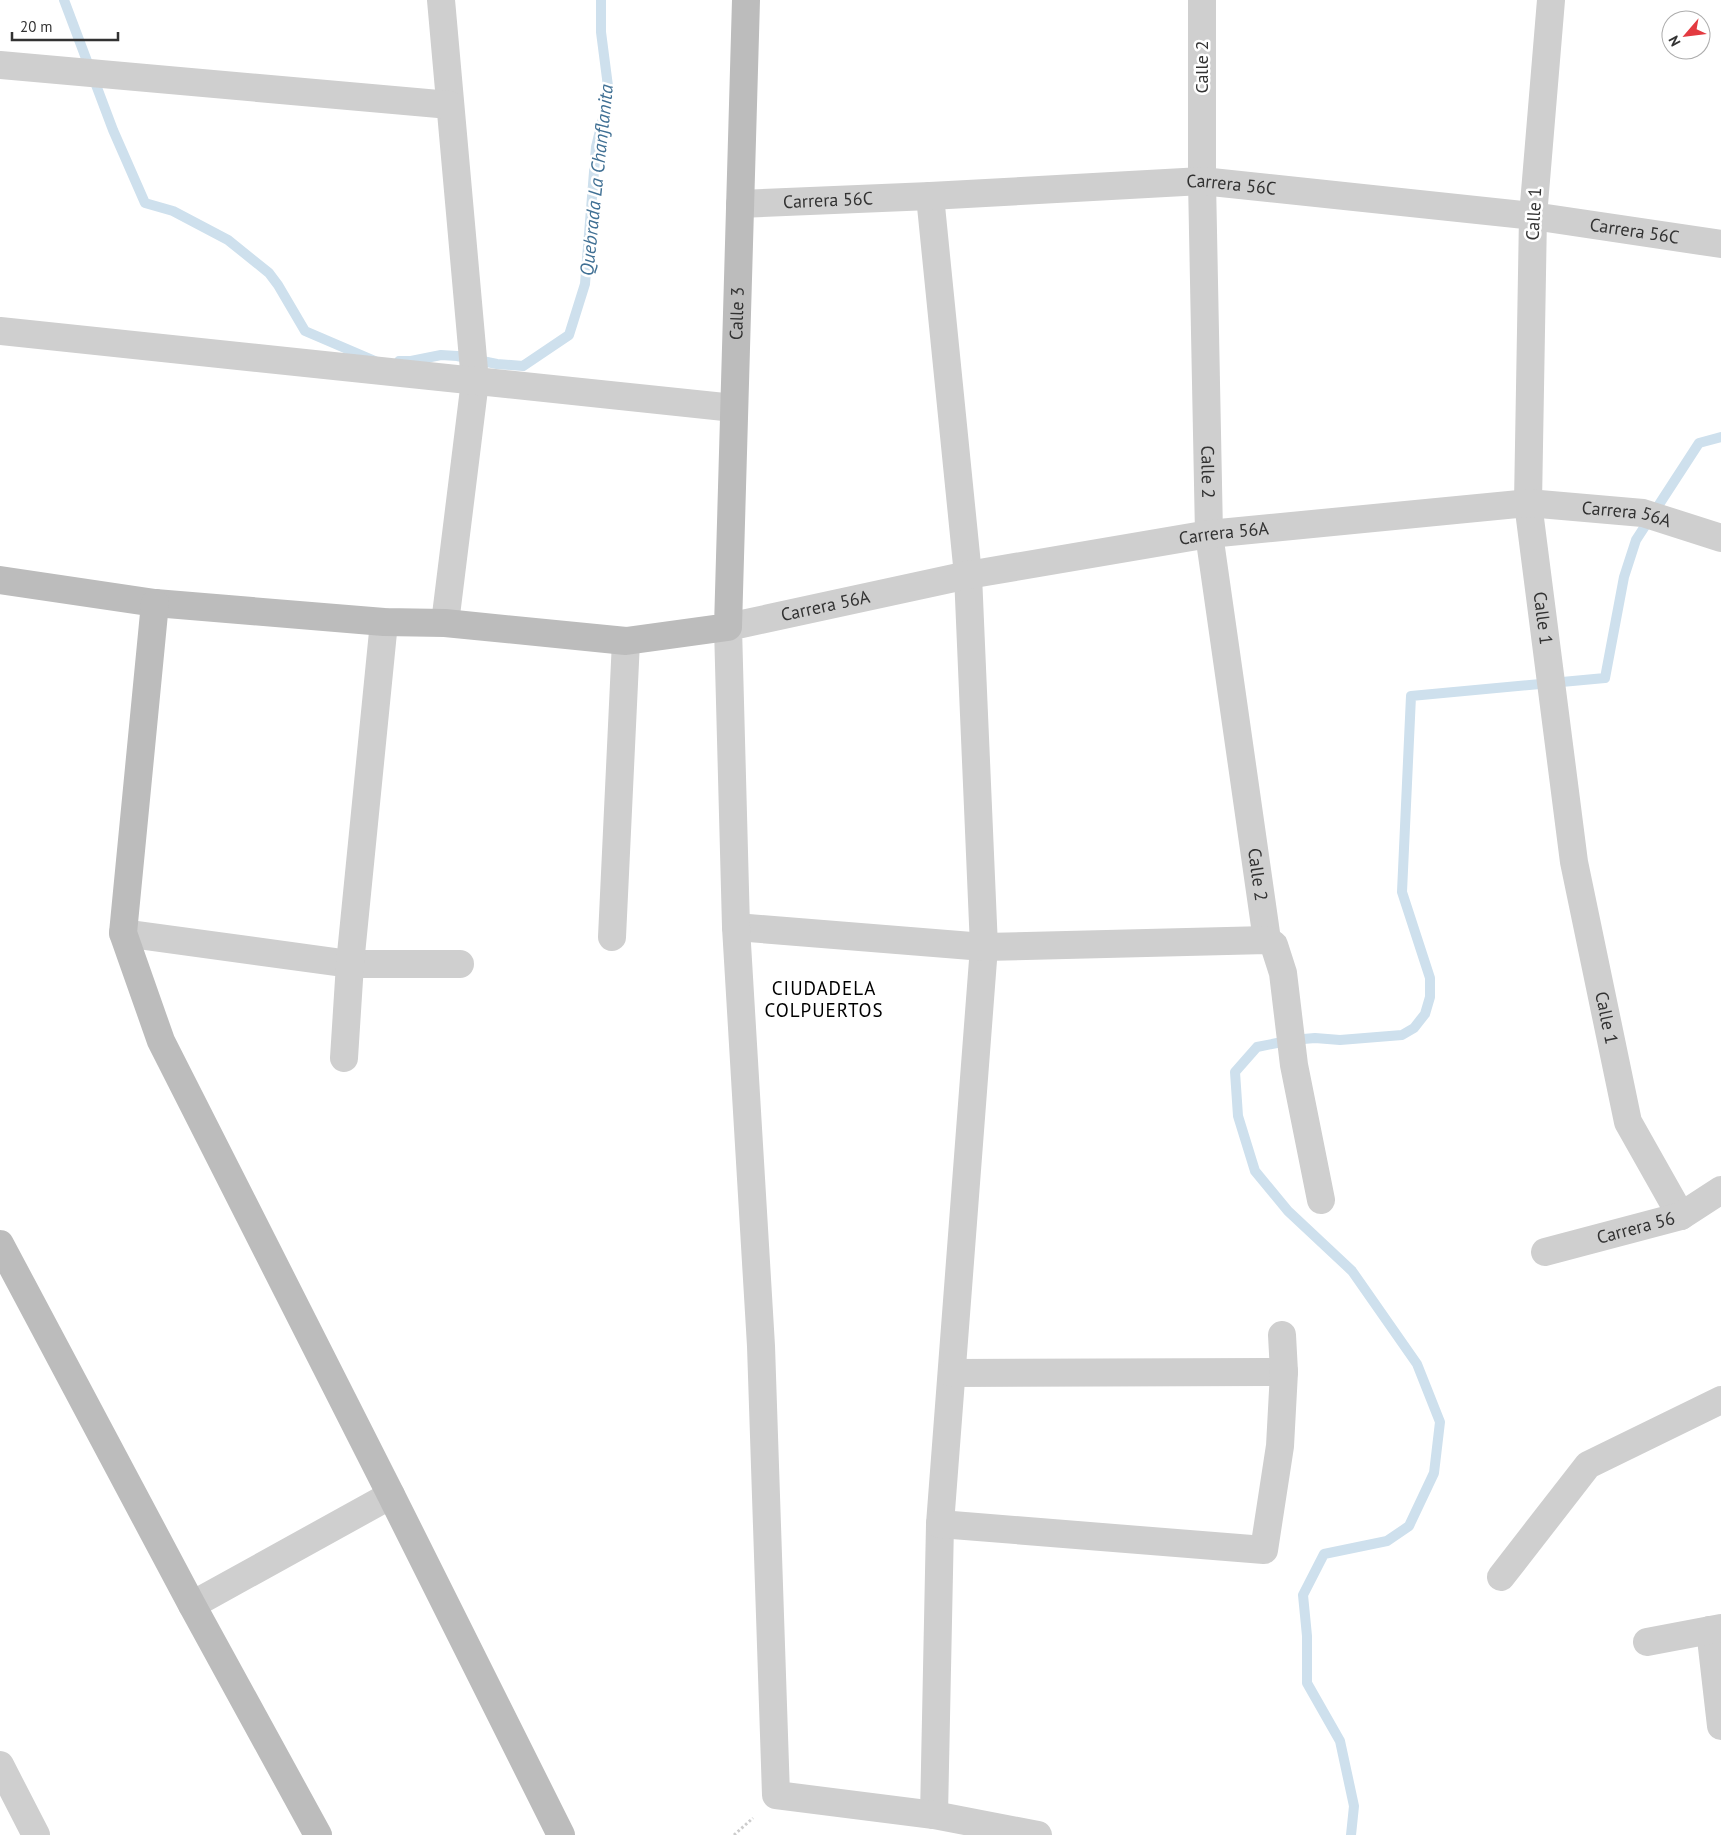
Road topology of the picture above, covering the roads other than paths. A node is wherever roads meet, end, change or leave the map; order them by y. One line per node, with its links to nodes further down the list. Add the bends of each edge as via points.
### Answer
1 (441, 0): 6 (street)
2 (746, 0): 9 (main road, Calle 3)
3 (1202, 0): 7 (street, Calle 2)
4 (1551, 0): 10 (street, Calle 1)
5 (0, 65): 6 (street)
6 (450, 106): 13 (street)
7 (1202, 181): 8 (street, Carrera 56C); 10 (street, Carrera 56C); 16 (street, Calle 2)
8 (930, 196): 9 (street, Carrera 56C); 18 (street)
9 (740, 204): 14 (main road, Calle 3)
10 (1533, 216): 11 (street, Carrera 56C); 15 (street, Calle 1)
11 (1721, 244)
12 (0, 332): 13 (street)
13 (475, 381): 14 (street); 22 (street)
14 (734, 408): 23 (main road, Calle 3)
15 (1528, 503): 16 (street, Carrera 56A); 17 (street, Carrera 56A, via 1643,513); 35 (street, Calle 1, via 1574,862 1628,1122)
16 (1209, 534): 18 (street, Carrera 56A); 28 (street, Calle 2)
17 (1721, 538)
18 (968, 575): 23 (street, Carrera 56A); 29 (street)
19 (0, 580): 20 (main road)
20 (155, 603): 21 (main road); 26 (main road)
21 (384, 622): 22 (main road); 30 (street)
22 (445, 623): 24 (main road)
23 (728, 626): 24 (main road); 25 (street)
24 (626, 641): 27 (street)
25 (736, 927): 29 (street); 50 (street, via 761,1346 776,1795)
26 (123, 933): 30 (street); 42 (main road, via 161,1041)
27 (612, 937)
28 (1267, 940): 29 (street); 34 (street, via 1274,945 1283,973 1294,1065)
29 (984, 947): 40 (street)
30 (350, 964): 31 (street); 32 (street)
31 (460, 964)
32 (344, 1058)
33 (1721, 1190): 35 (street, Carrera 56)
34 (1321, 1200)
35 (1681, 1216): 37 (street, Carrera 56)
36 (0, 1244): 45 (main road)
37 (1546, 1252)
38 (1282, 1335): 39 (street)
39 (1284, 1372): 40 (street); 43 (street, via 1280,1446 1264,1550)
40 (952, 1373): 43 (street)
41 (1721, 1400): 44 (street, via 1588,1465)
42 (391, 1495): 45 (street); 53 (main road)
43 (940, 1524): 50 (street)
44 (1500, 1577)
45 (192, 1605): 52 (main road)
46 (1715, 1629): 47 (street); 48 (street)
47 (1647, 1642)
48 (1721, 1726)
49 (0, 1765): 51 (street)
50 (934, 1815): 54 (street)
51 (36, 1835)
52 (318, 1835)
53 (561, 1835)
54 (1038, 1835)

